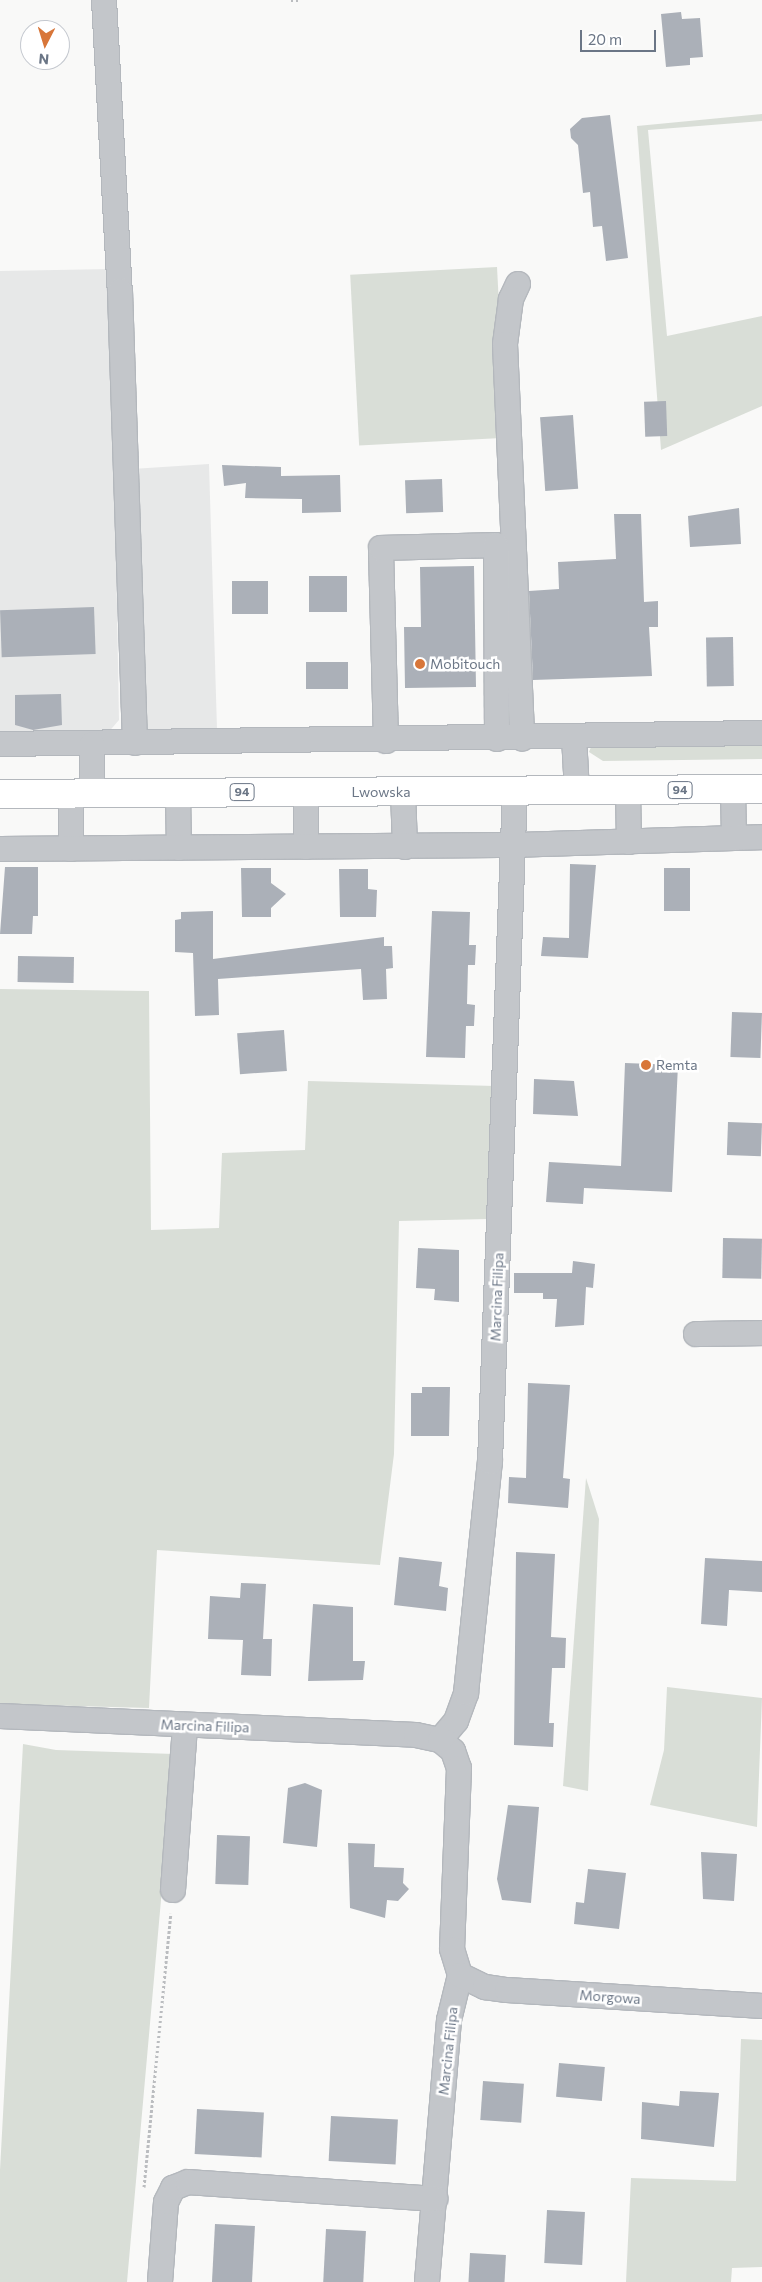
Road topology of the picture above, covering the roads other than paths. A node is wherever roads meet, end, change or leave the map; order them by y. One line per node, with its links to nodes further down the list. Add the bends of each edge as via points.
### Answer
1 (104, 0): 8 (street, via 120,291)
2 (518, 284): 6 (street, via 511,298 505,344)
3 (762, 733): 4 (street)
4 (574, 737): 6 (street); 15 (street)
5 (497, 739): 6 (street); 7 (street); 7 (street, via 496,545 381,548)
6 (522, 739)
7 (386, 741): 8 (street)
8 (135, 743): 10 (street)
9 (0, 744): 10 (street)
10 (92, 744): 19 (street)
11 (762, 789): 13 (main road, Lwowska / 94)
12 (628, 790): 13 (main road, Lwowska / 94); 15 (main road, Lwowska / 94); 23 (street)
13 (733, 790): 22 (street)
14 (515, 791): 15 (main road, Lwowska / 94); 18 (main road, Lwowska / 94); 24 (street, Marcina Filipa)
15 (577, 791)
16 (178, 792): 17 (main road, Lwowska / 94); 19 (main road, Lwowska / 94); 27 (street)
17 (306, 792): 18 (main road, Lwowska / 94); 25 (street)
18 (404, 792): 26 (street)
19 (81, 793): 20 (main road, Lwowska / 94); 29 (street)
20 (0, 794)
21 (762, 837): 22 (street)
22 (734, 838): 23 (street)
23 (629, 842): 24 (street)
24 (514, 845): 26 (street); 34 (street, Marcina Filipa, via 490,1462 466,1692 456,1721)
25 (306, 847): 26 (street); 27 (street)
26 (405, 847)
27 (179, 848): 29 (street)
28 (0, 849): 29 (street)
29 (71, 849)
30 (762, 1333): 31 (street)
31 (696, 1334)
32 (0, 1716): 33 (street, Marcina Filipa)
33 (185, 1725): 34 (street, Marcina Filipa); 35 (street)
34 (440, 1740): 36 (street, via 453,1751 459,1768 452,1949)
35 (173, 1890)
36 (460, 1975): 37 (street, Morgowa, via 485,1988); 38 (street, Marcina Filipa, via 449,2020)
37 (762, 2006)
38 (435, 2199): 39 (street, via 188,2182 172,2188 166,2202); 40 (street, Marcina Filipa)
39 (160, 2282)
40 (427, 2282)

